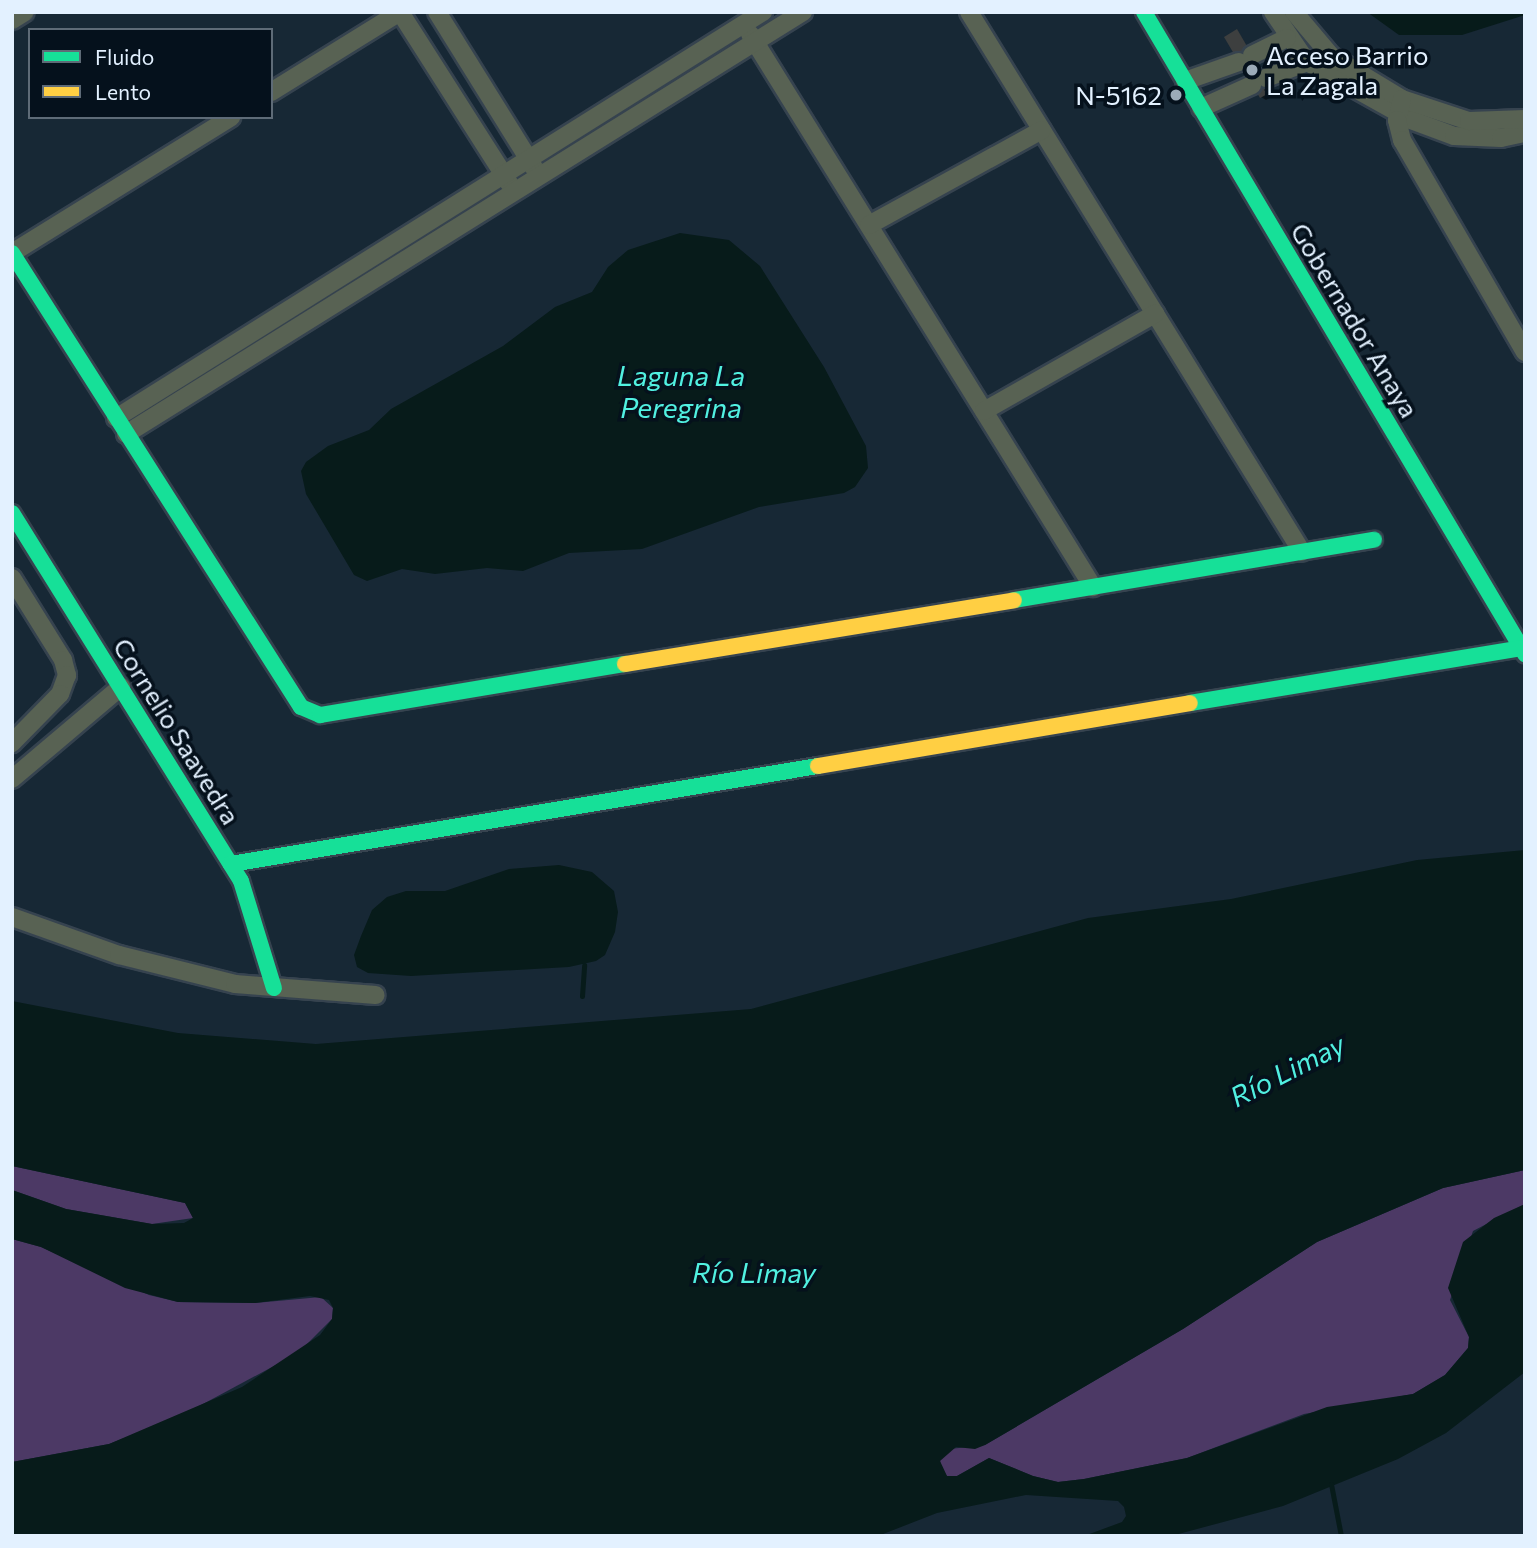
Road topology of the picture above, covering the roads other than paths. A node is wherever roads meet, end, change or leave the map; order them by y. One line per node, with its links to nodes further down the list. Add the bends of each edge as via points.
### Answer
1 (25, 12): 10 (street)
2 (400, 12): 16 (street); 24 (street)
3 (437, 12): 23 (street)
4 (763, 12): 11 (street)
5 (803, 12): 13 (street)
6 (970, 12): 21 (street)
7 (1144, 12): 15 (street, Gobernador Anaya)
8 (1273, 12): 12 (street)
9 (1294, 12): 17 (street, via 1331,56)
10 (12, 20)
11 (744, 24): 13 (street); 23 (street)
12 (1287, 38): 14 (street); 15 (street)
13 (755, 42): 25 (street); 27 (street)
14 (1307, 62): 17 (street); 18 (street)
15 (1185, 81): 18 (street, Gobernador Anaya)
16 (273, 91)
17 (1400, 106): 20 (street, via 1469,121); 22 (street, via 1454,135 1501,138); 30 (street, via 1402,140)
18 (1201, 108): 39 (street, Gobernador Anaya)
19 (228, 119): 28 (street)
20 (1525, 119)
21 (1042, 130): 27 (street); 29 (street)
22 (1525, 133)
23 (528, 159): 24 (street); 25 (street)
24 (503, 175): 26 (street); 32 (street)
25 (539, 177): 26 (street)
26 (514, 192): 33 (street)
27 (869, 225): 31 (street)
28 (12, 253): 32 (street)
29 (1155, 314): 31 (street); 36 (street)
30 (1525, 352)
31 (984, 411): 38 (street)
32 (116, 418): 33 (street)
33 (126, 434): 38 (street, via 288,691 301,707 320,715)
34 (12, 513): 40 (street, Cornelio Saavedra)
35 (1374, 540): 36 (street)
36 (1302, 552): 38 (street)
37 (12, 578): 41 (street, via 63,660 67,675 60,694)
38 (1093, 587)
39 (1523, 651): 43 (street)
40 (121, 687): 42 (street); 43 (street, Cornelio Saavedra)
41 (12, 743)
42 (12, 779)
43 (231, 864): 45 (street, Cornelio Saavedra, via 249,898)
44 (12, 917): 45 (street, via 158,966)
45 (274, 988): 46 (street)
46 (376, 995)

